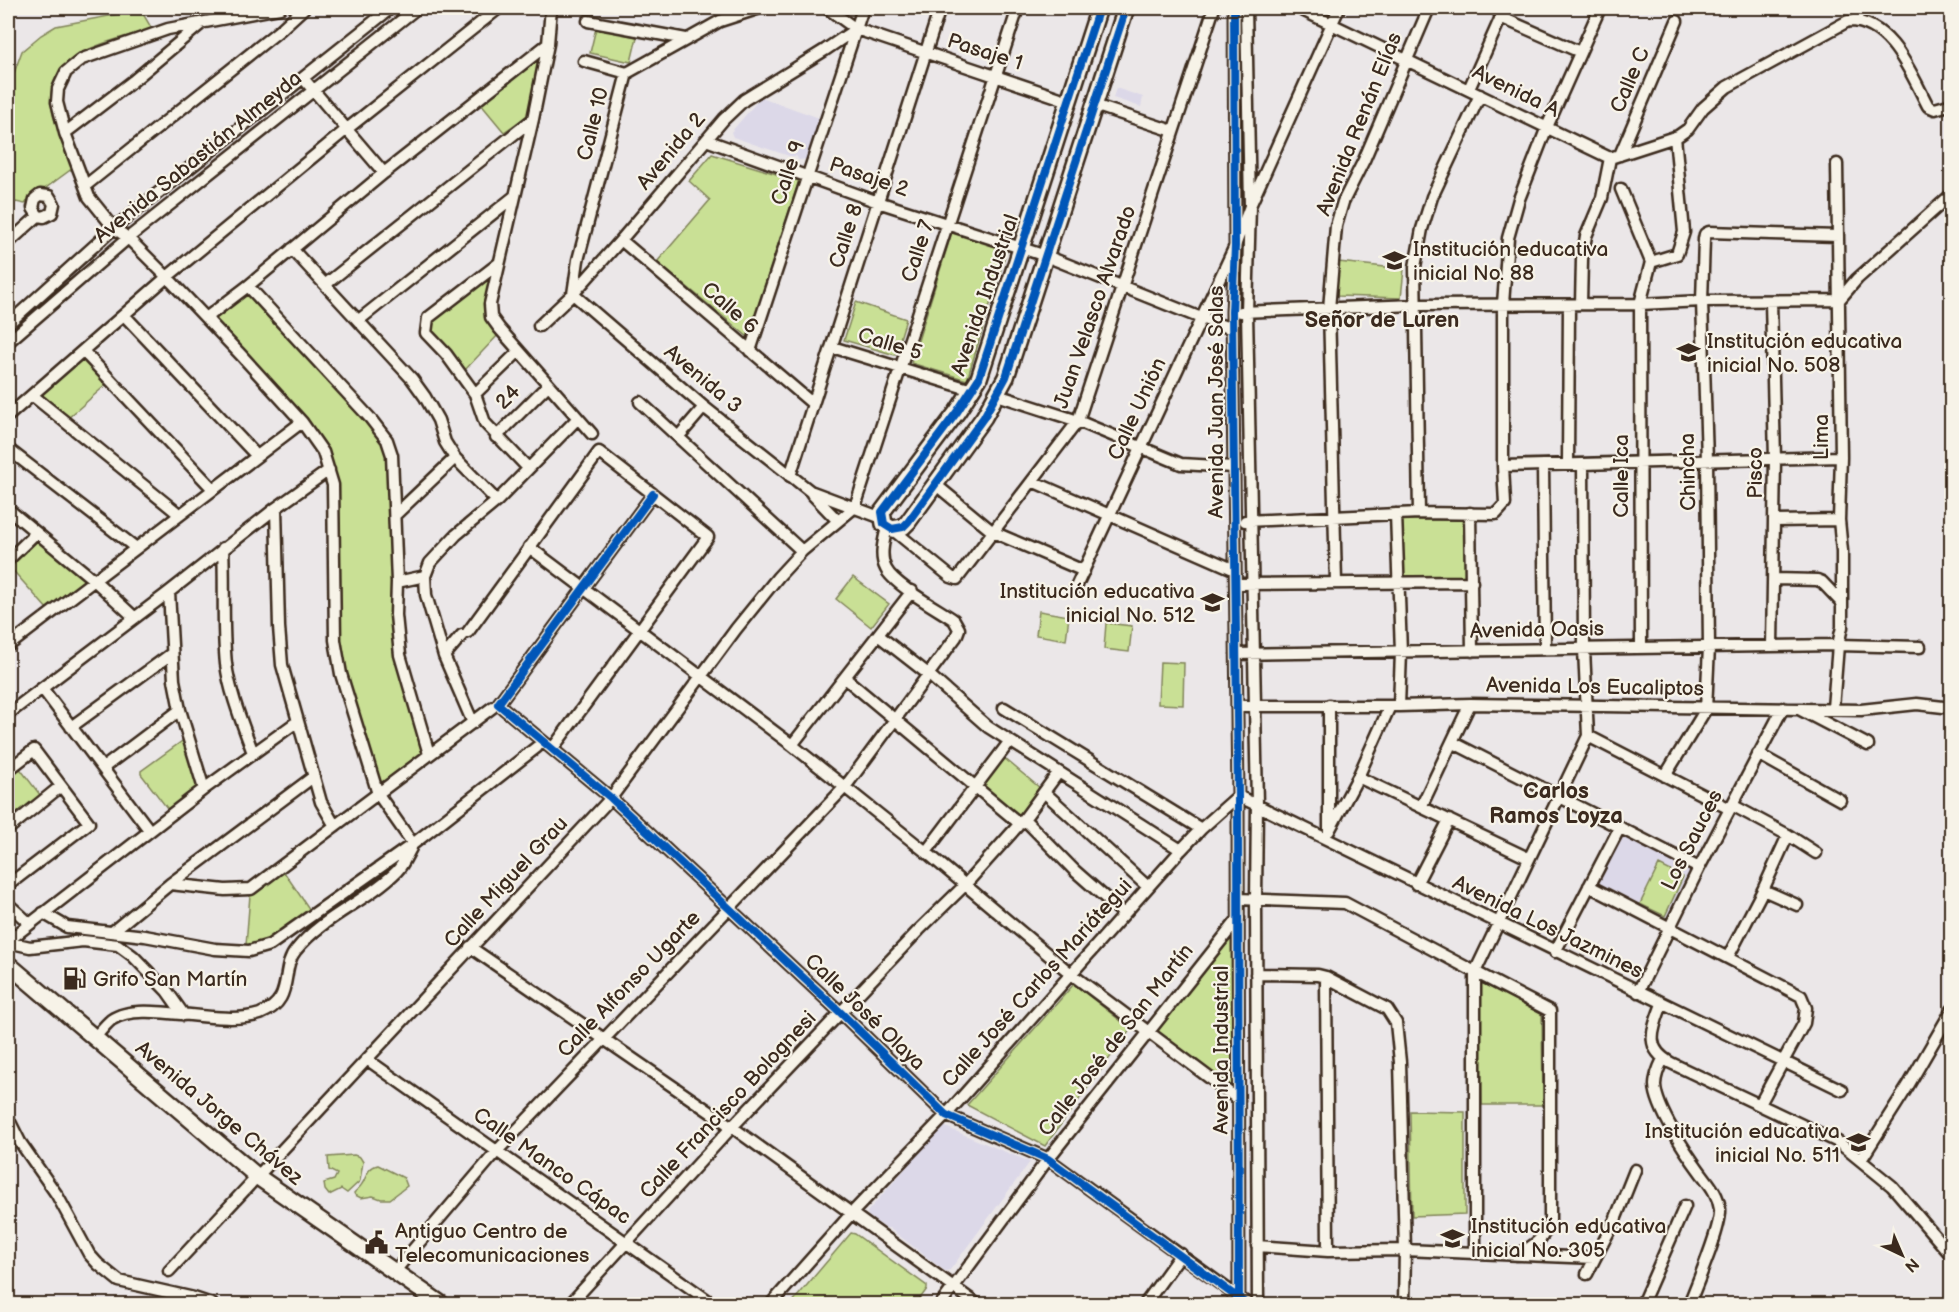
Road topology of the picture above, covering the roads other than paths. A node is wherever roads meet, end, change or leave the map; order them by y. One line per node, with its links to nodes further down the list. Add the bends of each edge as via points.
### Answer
1 (304, 8): 30 (street)
2 (391, 8): 40 (street, Avenida Sabastián Almeyda)
3 (417, 8): 42 (street, Avenida Sabastián Almeyda)
4 (499, 8): 51 (street)
5 (551, 8): 32 (street)
6 (760, 8): 31 (street, Calle 10, via 720,21)
7 (827, 8): 29 (street, Pasaje 1)
8 (863, 8): 29 (street, Calle 9)
9 (940, 8): 35 (street, Calle 8)
10 (1018, 8): 39 (street, Calle 7)
11 (1099, 8): 46 (street, Avenida Industrial)
12 (1126, 8): 48 (street, Avenida Industrial)
13 (1214, 8): 52 (street, Juan Velasco Alvarado)
14 (1233, 8): 44 (street, Avenida Juan José Salas)
15 (1246, 8): 43 (street, Avenida Juan José Salas)
16 (1298, 8): 27 (street, Avenida A)
17 (1339, 8): 27 (street)
18 (1429, 8): 36 (street, Avenida Renán Elías)
19 (1600, 8): 34 (street)
20 (1860, 8): 25 (street)
21 (274, 9): 26 (street); 30 (street)
22 (1502, 12): 34 (street); 41 (street)
23 (588, 21): 31 (street)
24 (1677, 21): 56 (street, Calle C)
25 (1856, 21): 47 (street, via 1890,41 1928,106 1935,109); 54 (street, via 1843,22 1728,87 1703,108 1688,129)
26 (202, 23): 28 (street); 33 (street)
27 (1332, 24): 36 (street, Avenida A); 65 (street)
28 (168, 29): 33 (street); 53 (street, via 82,59 66,72 57,102)
29 (856, 29): 35 (street, Pasaje 1); 55 (street, Avenida 2, via 744,100); 59 (street, Calle 9)
30 (280, 30): 60 (street)
31 (686, 39): 38 (street, Calle 10)
32 (548, 44): 49 (street); 58 (street)
33 (176, 46): 53 (street)
34 (1580, 52): 50 (street)
35 (925, 53): 39 (street, Pasaje 1); 64 (street, Calle 8)
36 (1406, 59): 41 (street, Avenida A); 92 (street, Avenida Renán Elías, via 1343,202 1334,246)
37 (584, 61): 38 (street)
38 (627, 73): 83 (street, Calle 10, via 578,260)
39 (996, 76): 46 (street, Pasaje 1); 67 (street, Calle 7)
40 (303, 78): 42 (street); 68 (street, Avenida Sabastián Almeyda)
41 (1469, 89): 45 (street, Avenida A)
42 (313, 90): 51 (street); 70 (street, Avenida Sabastián Almeyda)
43 (1248, 93): 44 (street); 65 (street, Avenida Juan José Salas)
44 (1234, 94): 73 (street, Avenida Juan José Salas)
45 (1480, 95): 50 (street, Avenida A); 90 (street, via 1426,214 1415,267)
46 (1069, 101): 74 (street, Avenida Industrial)
47 (1952, 104)
48 (1094, 105): 52 (street); 76 (street, Avenida Industrial)
49 (533, 119): 63 (street); 80 (street)
50 (1547, 127): 56 (street, Avenida A); 87 (street, via 1510,226)
51 (347, 129): 58 (street); 79 (street)
52 (1173, 131): 82 (street, Juan Velasco Alvarado)
53 (65, 133): 60 (street)
54 (1675, 137): 56 (street); 77 (street, via 1684,232 1677,254)
55 (706, 141): 59 (street, Pasaje 2); 71 (street, Avenida 2)
56 (1615, 156): 88 (street, Calle C, via 1586,236)
57 (1837, 164): 69 (street, Lima)
58 (384, 173): 75 (street)
59 (807, 177): 64 (street, Pasaje 2); 105 (street, Calle 9)
60 (86, 186): 68 (street, via 89,197)
61 (1621, 189): 77 (street)
62 (1952, 194): 84 (street, via 1857,279)
63 (515, 196): 78 (street); 98 (street)
64 (878, 202): 67 (street, Pasaje 2); 103 (street, Calle 8)
65 (1250, 206): 73 (street); 94 (street, Avenida Juan José Salas)
66 (38, 216): 72 (street)
67 (948, 223): 74 (street, Pasaje 2); 107 (street, Calle 7)
68 (114, 228): 70 (street); 99 (street, Avenida Sabastián Almeyda)
69 (1838, 236): 84 (street, Lima); 85 (street, Chincha, via 1709,232 1705,234)
70 (128, 238): 79 (street); 102 (street, Avenida Sabastián Almeyda)
71 (621, 240): 83 (street, Avenida 2); 105 (street, Calle 6)
72 (8, 243)
73 (1235, 246): 93 (street, Avenida Juan José Salas); 97 (street, Calle Unión)
74 (1021, 248): 76 (street, Pasaje 2); 109 (street, Avenida Industrial)
75 (292, 249): 80 (street); 81 (street)
76 (1046, 256): 82 (street, Pasaje 2); 112 (street, Avenida Industrial)
77 (1651, 262): 89 (street, Calle Ica)
78 (498, 264): 106 (street, via 491,316); 110 (street, via 428,318 426,325 426,333)
79 (167, 277): 95 (street); 96 (street)
80 (326, 284): 98 (street)
81 (248, 286): 96 (street); 152 (street, via 387,440 392,454)
82 (1124, 286): 97 (street, Pasaje 2); 118 (street, Juan Velasco Alvarado)
83 (573, 294): 100 (street, Avenida 2); 115 (street, Avenida 3)
84 (1839, 300): 86 (street); 126 (street, Lima)
85 (1702, 301): 86 (street); 89 (street); 129 (street, Chincha)
86 (1772, 301): 128 (street, Pisco)
87 (1503, 304): 90 (street); 91 (street); 134 (street)
88 (1581, 304): 89 (street); 91 (street)
89 (1640, 304): 130 (street, Calle Ica)
90 (1416, 305): 92 (street); 148 (street)
91 (1569, 305): 131 (street)
92 (1329, 309): 94 (street); 154 (street, Avenida Renán Elías)
93 (1232, 312): 94 (street); 101 (street, Avenida Juan José Salas)
94 (1247, 312): 158 (street, Avenida Juan José Salas)
95 (124, 315): 104 (street); 125 (street)
96 (206, 318): 119 (street)
97 (1201, 318): 101 (street, Pasaje 2); 123 (street, Calle Unión)
98 (359, 320): 127 (street, via 425,397)
99 (8, 324)
100 (539, 326)
101 (1232, 328): 135 (street, Avenida Juan José Salas)
102 (8, 342)
103 (832, 347): 107 (street, Calle 5); 114 (street, Calle 8)
104 (83, 351): 111 (street); 141 (street)
105 (750, 351): 114 (street, Calle 6)
106 (518, 352): 108 (street); 110 (street)
107 (901, 367): 109 (street, Calle 5); 145 (street, Calle 7)
108 (548, 385): 117 (street); 122 (street, 24)
109 (972, 390): 160 (street, Avenida Industrial, via 882,512)
110 (475, 394): 122 (street, via 485,423)
111 (32, 395): 116 (street); 151 (street)
112 (997, 395): 118 (street); 140 (street, Avenida Industrial)
113 (640, 402): 121 (street)
114 (813, 404): 138 (street, Calle 8)
115 (704, 407): 121 (street); 138 (street, Avenida 3)
116 (8, 416)
117 (577, 419): 120 (street); 136 (street)
118 (1078, 421): 123 (street); 139 (street, Juan Velasco Alvarado)
119 (302, 422): 125 (street); 137 (street, via 323,452)
120 (592, 434)
121 (679, 436): 166 (street)
122 (496, 437): 136 (street)
123 (1139, 447): 135 (street, via 1181,464); 153 (street, Calle Unión)
124 (8, 449): 164 (street)
125 (256, 455): 141 (street)
126 (1840, 457): 128 (street); 156 (street, Lima)
127 (455, 458): 144 (street); 152 (street)
128 (1775, 459): 129 (street); 159 (street, Pisco)
129 (1707, 460): 130 (street); 189 (street, Chincha)
130 (1640, 462): 132 (street); 192 (street, Calle Ica)
131 (1569, 464): 132 (street); 133 (street)
132 (1583, 464): 194 (street)
133 (1544, 465): 134 (street); 193 (street)
134 (1503, 466): 149 (street, via 1505,504 1501,510 1496,514)
135 (1234, 467): 157 (street, Avenida Juan José Salas)
136 (528, 468): 144 (street)
137 (329, 470): 146 (street); 245 (street, via 333,485 335,640 341,674)
138 (790, 476): 142 (street, Avenida 3)
139 (1032, 481): 153 (street); 161 (street, Juan Velasco Alvarado)
140 (935, 484): 160 (street, Avenida Industrial, via 903,527); 161 (street)
141 (213, 489): 151 (street)
142 (810, 491): 145 (street, Avenida 3); 155 (street, Avenida 3)
143 (653, 494): 163 (street, via 599,452); 179 (street); 185 (street, via 708,537)
144 (497, 501): 170 (street, via 456,535 430,563)
145 (855, 507): 155 (street, Calle Miguel Grau); 160 (street, Avenida 3)
146 (276, 508): 165 (street); 221 (street, via 282,664)
147 (8, 509): 162 (street)
148 (1419, 513): 149 (street); 150 (street)
149 (1470, 513): 175 (street)
150 (1396, 514): 154 (street); 176 (street)
151 (180, 515): 164 (street)
152 (395, 515): 173 (street)
153 (1109, 515): 168 (street); 169 (street, Calle Unión)
154 (1334, 516): 158 (street); 174 (street, Avenida Renán Elías)
155 (837, 520): 166 (street, Calle Miguel Grau)
156 (1839, 520): 159 (street); 183 (street, Lima)
157 (1234, 521): 158 (street); 168 (street, Avenida Juan José Salas)
158 (1251, 521): 178 (street, Avenida Juan José Salas)
159 (1774, 521): 171 (street, Pisco)
160 (887, 525): 161 (street, Juan Velasco Alvarado, via 957,579); 181 (street, via 885,568 893,579)
161 (993, 532): 169 (street)
162 (36, 533): 167 (street); 172 (street)
163 (529, 547): 179 (street); 200 (street, via 465,634)
164 (136, 548): 172 (street)
165 (223, 548): 182 (street); 231 (street, via 226,666)
166 (802, 551): 202 (street, Calle Miguel Grau, via 736,629)
167 (8, 561)
168 (1235, 570): 177 (street, Avenida Juan José Salas)
169 (1083, 571): 180 (street, Calle Unión)
170 (425, 576): 173 (street); 200 (street, via 426,595)
171 (1775, 579): 183 (street, via 1817,580); 190 (street, Pisco)
172 (94, 580): 184 (street); 188 (street)
173 (397, 582): 232 (street, via 400,655)
174 (1336, 582): 176 (street); 178 (street)
175 (1472, 582): 176 (street); 195 (street)
176 (1397, 583): 196 (street)
177 (1235, 584): 178 (street); 198 (street, Avenida Juan José Salas)
178 (1253, 584): 199 (street, Avenida Juan José Salas)
179 (584, 588): 185 (street); 206 (street)
180 (1075, 589)
181 (912, 591): 186 (street); 201 (street, Calle Alfonso Ugarte, via 954,620 959,629)
182 (169, 592): 184 (street); 197 (street)
183 (1842, 603): 187 (street, Lima)
184 (134, 617): 204 (street)
185 (640, 629): 202 (street); 230 (street)
186 (878, 635): 201 (street); 203 (street)
187 (1838, 645): 190 (street, Avenida Oasis); 191 (street, Avenida Oasis); 215 (street, Lima)
188 (8, 646)
189 (1709, 646): 190 (street, Avenida Oasis); 192 (street, Avenida Oasis); 217 (street, Chincha)
190 (1772, 646)
191 (1920, 647)
192 (1641, 648): 194 (street, Avenida Oasis)
193 (1545, 649): 194 (street, Avenida Oasis); 195 (street, Avenida Oasis)
194 (1584, 649): 211 (street)
195 (1472, 651): 196 (street, Avenida Oasis)
196 (1401, 652): 199 (street, Avenida Oasis); 210 (street)
197 (171, 654): 218 (street); 223 (street)
198 (1236, 654): 199 (street, Avenida Oasis); 208 (street, Avenida Juan José Salas)
199 (1254, 654): 209 (street, Avenida Juan José Salas)
200 (444, 656): 222 (street)
201 (928, 674): 220 (street, Calle Alfonso Ugarte); 225 (street, via 988,727)
202 (703, 676): 227 (street); 248 (street, Calle Miguel Grau)
203 (845, 678): 220 (street); 227 (street)
204 (42, 688): 219 (street); 223 (street)
205 (1470, 704): 210 (street, Avenida Los Eucaliptos); 211 (street, Avenida Los Eucaliptos); 226 (street)
206 (495, 705): 222 (street); 230 (street, Calle José Olaya)
207 (1329, 705): 209 (street, Avenida Los Eucaliptos); 210 (street, Avenida Los Eucaliptos); 261 (street)
208 (1237, 706): 209 (street, Avenida Los Eucaliptos); 246 (street, Avenida Juan José Salas)
209 (1255, 706): 250 (street, Avenida Juan José Salas)
210 (1394, 706): 239 (street)
211 (1587, 707): 217 (street, Avenida Los Eucaliptos); 224 (street)
212 (1004, 708): 258 (street)
213 (1783, 708): 214 (street, Avenida Los Eucaliptos); 217 (street, Avenida Los Eucaliptos); 233 (street, Los Sauces)
214 (1797, 708): 215 (street, Avenida Los Eucaliptos); 228 (street)
215 (1833, 708): 216 (street, Avenida Los Eucaliptos, via 1861,710 1917,704)
216 (1952, 708)
217 (1706, 709): 237 (street)
218 (180, 710): 234 (street); 243 (street)
219 (8, 714)
220 (896, 720): 241 (street, Calle Alfonso Ugarte); 242 (street)
221 (298, 722): 231 (street); 238 (street)
222 (473, 723): 232 (street)
223 (71, 727): 234 (street)
224 (1588, 736): 237 (street); 247 (street)
225 (1010, 741): 236 (street); 242 (street)
226 (1452, 742): 247 (street); 251 (street)
227 (792, 745): 241 (street)
228 (1868, 745)
229 (537, 747): 262 (street)
230 (553, 748): 248 (street, Calle José Olaya)
231 (253, 753): 243 (street)
232 (429, 754): 245 (street)
233 (1758, 754): 249 (street); 252 (street, Los Sauces)
234 (103, 768): 259 (street)
235 (8, 770): 240 (street, via 34,750)
236 (1058, 773): 244 (street, Calle Francisco Bolognesi); 263 (street)
237 (1665, 776): 252 (street)
238 (313, 777): 255 (street); 268 (street)
239 (1359, 777): 251 (street); 261 (street)
240 (61, 786): 257 (street); 271 (street, via 89,823)
241 (845, 787): 264 (street); 281 (street, Calle Alfonso Ugarte)
242 (977, 787): 254 (street); 264 (street)
243 (204, 789): 259 (street)
244 (1044, 792): 254 (street, Calle Francisco Bolognesi); 275 (street)
245 (378, 794): 255 (street); 262 (street)
246 (1238, 796): 250 (street, Avenida Los Jazmines); 258 (street, Calle José Carlos Mariátegui); 277 (street, Avenida Industrial)
247 (1560, 796): 256 (street); 266 (street)
248 (611, 798): 281 (street, Calle José Olaya); 290 (street, Calle Miguel Grau)
249 (1840, 800)
250 (1257, 803): 261 (street, Avenida Los Jazmines); 278 (street, Avenida Juan José Salas)
251 (1421, 807): 253 (street)
252 (1731, 807): 260 (street); 267 (street, Los Sauces)
253 (1449, 820): 266 (street); 270 (street)
254 (1022, 821): 272 (street, Calle Francisco Bolognesi); 283 (street)
255 (335, 826): 274 (street, via 251,889)
256 (1620, 827): 267 (street); 273 (street)
257 (8, 829)
258 (1201, 829): 263 (street, Calle José Carlos Mariátegui)
259 (150, 831): 282 (street)
260 (1788, 835): 265 (street); 276 (street)
261 (1329, 836): 270 (street, Avenida Los Jazmines)
262 (413, 844): 288 (street, via 270,945 249,951 215,949); 302 (street, via 398,870 320,925 294,952 286,985 268,1010 238,1018)
263 (1181, 850): 275 (street, Calle José Carlos Mariátegui)
264 (926, 852): 272 (street)
265 (1816, 853)
266 (1528, 858): 286 (street)
267 (1699, 868): 287 (street, Los Sauces)
268 (189, 869): 269 (street); 274 (street)
269 (170, 884): 274 (street); 288 (street)
270 (1416, 884): 286 (street, Avenida Los Jazmines)
271 (8, 885)
272 (964, 886): 295 (street); 301 (street, Calle Francisco Bolognesi)
273 (1589, 886): 287 (street); 291 (street)
274 (192, 887)
275 (1148, 887): 283 (street, Calle José Carlos Mariátegui)
276 (1763, 890): 280 (street); 292 (street)
277 (1238, 899): 278 (street); 284 (street, Avenida Industrial)
278 (1256, 901): 294 (street, via 1345,903); 296 (street, Avenida Juan José Salas)
279 (8, 904): 285 (street)
280 (1797, 905)
281 (729, 908): 301 (street, Calle José Olaya); 305 (street, Calle Alfonso Ugarte)
282 (44, 913): 285 (street); 288 (street, via 67,927)
283 (1124, 914): 295 (street, Calle José Carlos Mariátegui)
284 (1239, 918): 303 (street, Calle José de San Martín); 310 (street, Avenida Industrial)
285 (29, 923): 289 (street)
286 (1498, 923): 291 (street, Avenida Los Jazmines); 294 (street)
287 (1670, 927): 292 (street); 298 (street, Los Sauces)
288 (112, 932)
289 (8, 942): 302 (street, via 30,947 83,941 118,945 167,991)
290 (471, 947): 305 (street); 307 (street, Calle Miguel Grau)
291 (1555, 952): 298 (street, Avenida Los Jazmines)
292 (1728, 957): 308 (street, via 1801,996 1806,1008 1804,1023)
293 (8, 964): 304 (street, Avenida Jorge Chávez)
294 (1475, 972): 326 (street); 328 (street, via 1550,1011 1550,1221 1536,1245)
295 (1070, 973): 303 (street); 312 (street, Calle José Carlos Mariátegui)
296 (1256, 974): 297 (street); 323 (street, Avenida Juan José Salas)
297 (1326, 977): 324 (street, via 1386,1009 1396,1023); 325 (street)
298 (1638, 992): 299 (street, Avenida Los Jazmines)
299 (1662, 1004): 306 (street, via 1653,1041); 308 (street, Avenida Los Jazmines)
300 (1952, 1010): 317 (street)
301 (841, 1013): 312 (street, Calle José Olaya); 314 (street, Calle Francisco Bolognesi)
302 (184, 1015): 304 (street, via 136,1011 112,1019)
303 (1146, 1032): 310 (street); 316 (street, Calle José de San Martín)
304 (95, 1037): 319 (street, Avenida Jorge Chávez)
305 (604, 1037): 314 (street); 315 (street, Calle Alfonso Ugarte)
306 (1663, 1059): 311 (street); 347 (street, via 1655,1086 1660,1103 1671,1127 1718,1197 1720,1212)
307 (368, 1060): 315 (street, Calle Manco Cápac); 319 (street, Calle Miguel Grau)
308 (1783, 1062): 309 (street, Avenida Los Jazmines); 311 (street)
309 (1842, 1090)
310 (1239, 1100): 335 (street, Avenida Industrial)
311 (1760, 1104): 317 (street, via 1838,1142)
312 (946, 1115): 316 (street, Calle José Olaya); 321 (street, Calle José Carlos Mariátegui)
313 (8, 1118): 336 (street, via 98,1264 118,1281)
314 (732, 1127): 321 (street); 322 (street, Calle Francisco Bolognesi)
315 (497, 1151): 322 (street, Calle Manco Cápac); 332 (street, Calle Alfonso Ugarte)
316 (1048, 1159): 327 (street, Calle José Olaya); 334 (street, Calle José de San Martín)
317 (1862, 1160): 329 (street, via 1892,1186)
318 (1635, 1170): 330 (street)
319 (258, 1177): 331 (street, Calle Miguel Grau); 332 (street, Avenida Jorge Chávez)
320 (1685, 1206): 346 (street)
321 (851, 1214): 334 (street); 340 (street, Calle José Carlos Mariátegui)
322 (626, 1242): 338 (street, Calle Francisco Bolognesi); 339 (street, Calle Manco Cápac)
323 (1257, 1246): 325 (street); 344 (street, Avenida Juan José Salas)
324 (1405, 1250): 325 (street); 326 (street); 345 (street)
325 (1328, 1251)
326 (1476, 1252): 328 (street)
327 (1181, 1254): 335 (street, Calle José Olaya); 343 (street)
328 (1517, 1255): 330 (street)
329 (1952, 1256)
330 (1595, 1258): 333 (street)
331 (169, 1271)
332 (394, 1272): 337 (street, Avenida Jorge Chávez)
333 (1587, 1274)
334 (953, 1287): 341 (street, Calle José de San Martín); 342 (street)
335 (1242, 1303)
336 (212, 1305)
337 (441, 1305)
338 (570, 1305)
339 (713, 1305)
340 (771, 1305)
341 (941, 1305)
342 (977, 1305)
343 (1145, 1305)
344 (1258, 1305)
345 (1404, 1305)
346 (1641, 1305)
347 (1689, 1305)

